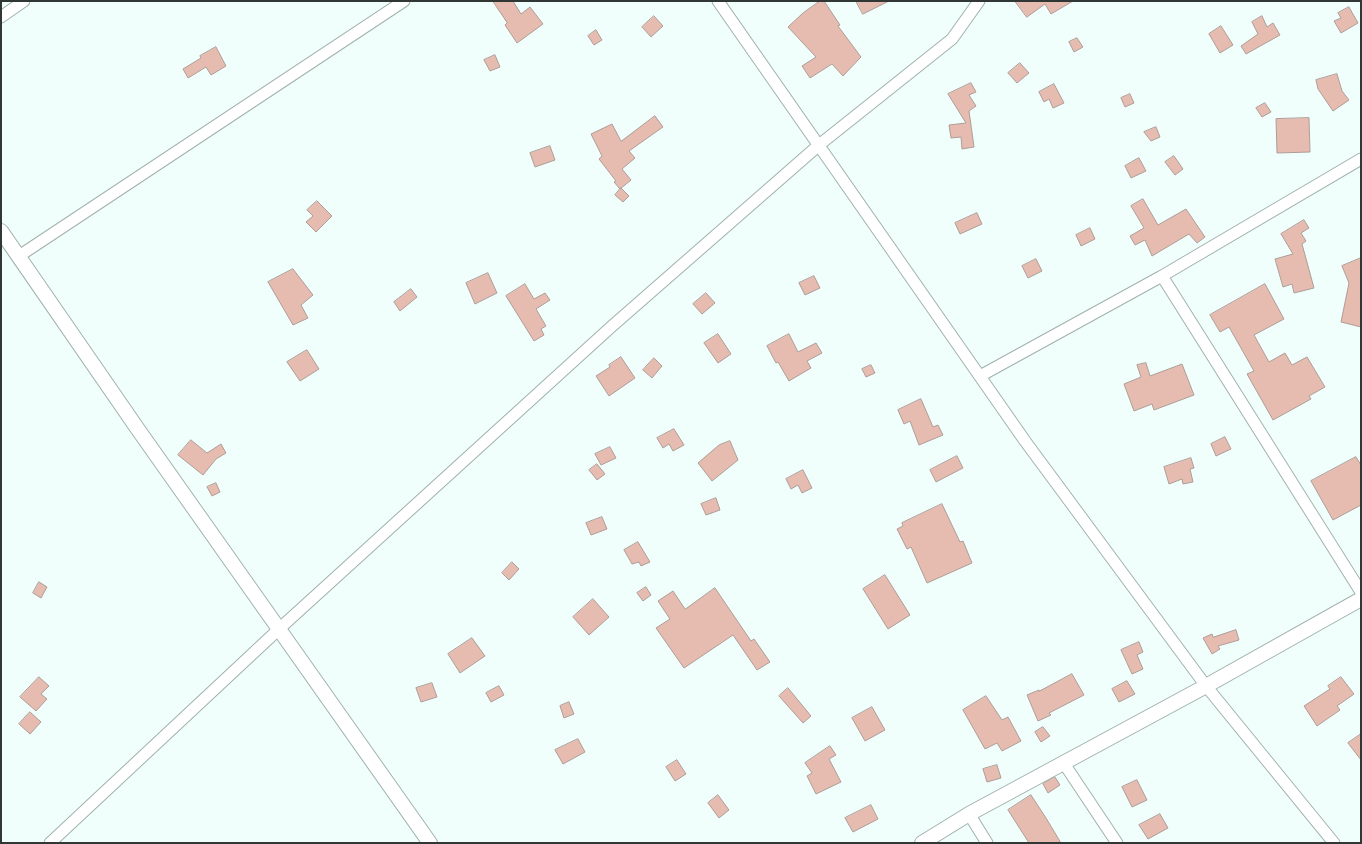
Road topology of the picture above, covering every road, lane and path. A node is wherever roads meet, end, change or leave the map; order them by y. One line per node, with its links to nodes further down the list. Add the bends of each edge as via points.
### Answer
1 (24, 1): 5 (street)
2 (404, 1): 9 (street)
3 (718, 1): 6 (street)
4 (979, 1): 6 (street, via 952,40)
5 (1, 17)
6 (819, 145): 11 (street); 14 (street, via 611,327)
7 (1361, 159): 10 (street)
8 (1, 231): 9 (street)
9 (19, 256): 14 (street)
10 (1162, 276): 11 (street); 12 (street)
11 (980, 376): 15 (street)
12 (1361, 592)
13 (1361, 599): 15 (street)
14 (279, 629): 18 (street); 19 (street)
15 (1206, 686): 16 (street); 23 (street)
16 (1063, 762): 17 (street); 22 (street)
17 (968, 814): 20 (street); 21 (street)
18 (50, 843)
19 (430, 843)
20 (922, 843)
21 (987, 843)
22 (1118, 843)
23 (1334, 843)

